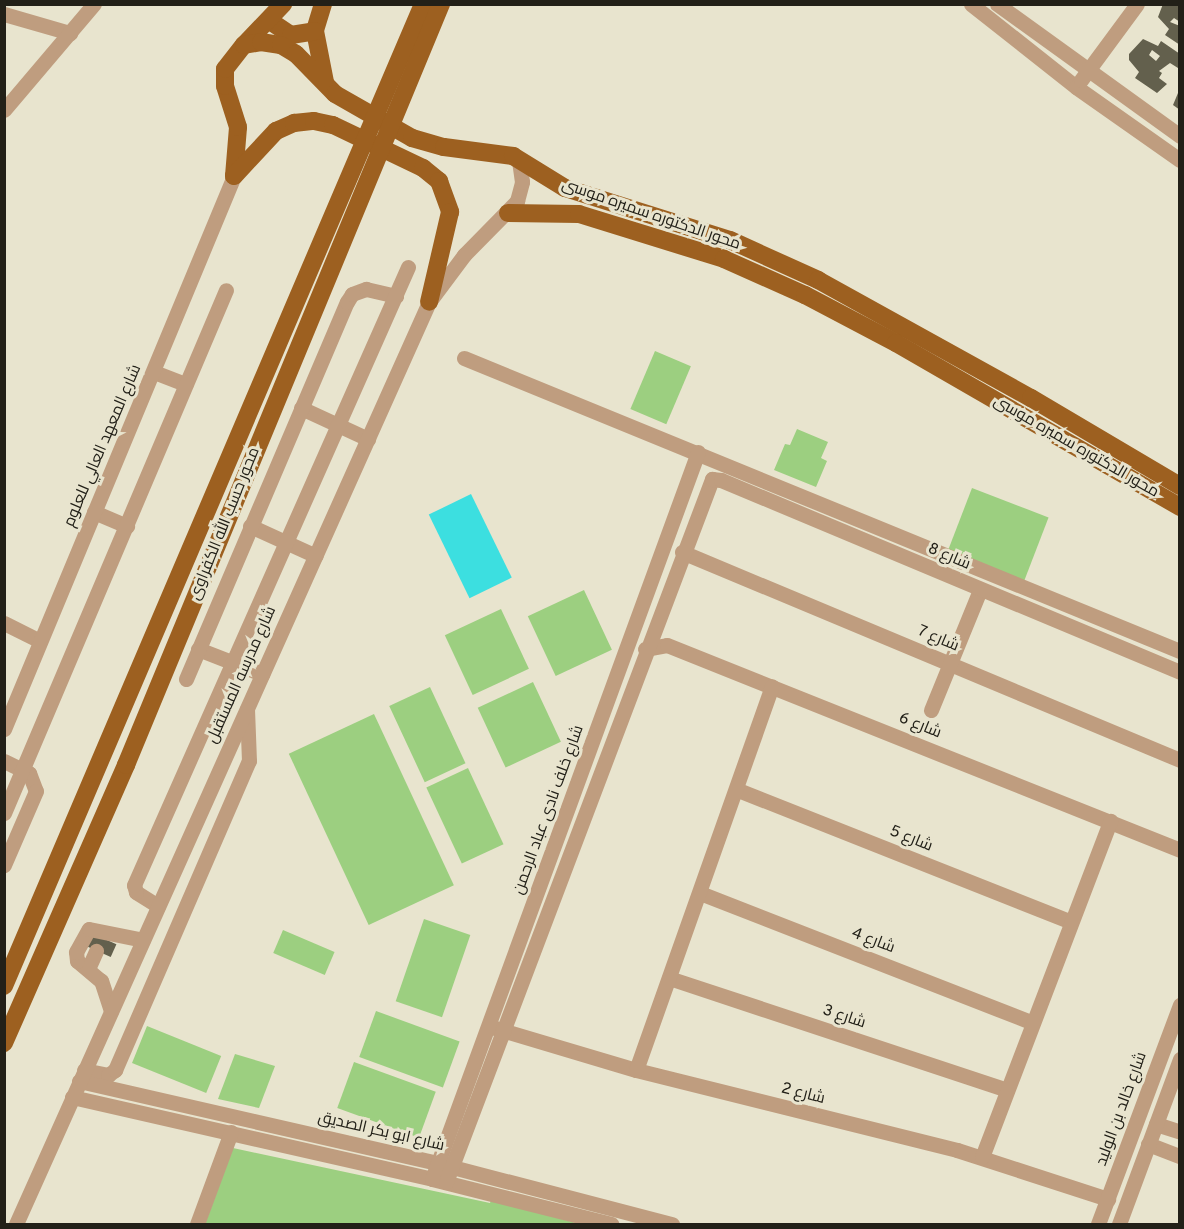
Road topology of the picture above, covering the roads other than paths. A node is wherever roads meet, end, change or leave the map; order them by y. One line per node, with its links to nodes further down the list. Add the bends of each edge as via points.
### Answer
1 (94, 4): 12 (street)
2 (283, 4): 10 (main road)
3 (323, 4): 11 (main road)
4 (423, 4): 13 (main road, محور حسب الله الكفراوى)
5 (441, 4): 13 (main road, محور حسب الله الكفراوى)
6 (971, 4): 16 (street)
7 (997, 4): 15 (street)
8 (1137, 4): 15 (street)
9 (4, 14): 12 (street)
10 (270, 21): 11 (main road, via 291,35); 14 (main road)
11 (315, 31): 17 (main road)
12 (70, 33): 18 (street)
13 (418, 39): 75 (main road, محور حسب الله الكفراوى); 80 (main road, محور حسب الله الكفراوى, via 126,765)
14 (244, 45): 17 (main road, محور الدكتوره سميره موسى, via 270,43 288,49); 22 (main road, via 228,62 224,78 238,127)
15 (1088, 72): 16 (street); 19 (street)
16 (1076, 87): 21 (street)
17 (328, 89): 20 (main road, محور الدكتوره سميره موسى, via 423,142 494,151)
18 (4, 110)
19 (1179, 136)
20 (519, 159): 23 (street, شارع مدرسه المستقبل, via 522,188); 36 (main road, محور الدكتوره سميره موسى, via 565,188 730,240 818,280 1031,398)
21 (1179, 160)
22 (234, 176): 27 (main road, via 276,131 294,123 314,121 333,125 423,168 438,181 450,212); 29 (street, شارع المعهد العالي للعلوم)
23 (508, 213): 27 (street, شارع مدرسه المستقبل, via 464,255); 37 (main road, محور الدكتوره سميره موسى, via 549,211 589,216 723,260 806,296 896,343)
24 (408, 267): 26 (street)
25 (226, 290): 30 (street)
26 (396, 296): 31 (street, via 366,289 352,294); 32 (street)
27 (429, 302): 33 (street, شارع مدرسه المستقبل)
28 (464, 358): 34 (street)
29 (154, 372): 30 (street); 38 (street, شارع المعهد العالي للعلوم)
30 (186, 384): 39 (street)
31 (301, 408): 32 (street); 40 (street)
32 (338, 425): 33 (street); 41 (street)
33 (368, 439): 43 (street, شارع مدرسه المستقبل)
34 (698, 452): 46 (street, شارع خلف نادى عباد الرحمن); 50 (street)
35 (706, 486): 42 (street, شارع خلف نادى عباد الرحمن); 44 (street, شارع 8, via 712,479 721,480)
36 (1179, 486)
37 (1179, 507)
38 (94, 512): 39 (street); 47 (street, شارع المعهد العالي للعلوم)
39 (127, 526): 62 (street)
40 (250, 526): 41 (street); 49 (street)
41 (286, 542): 43 (street); 51 (street)
42 (682, 552): 48 (street, شارع خلف نادى عباد الرحمن); 52 (street, شارع 7)
43 (316, 556): 54 (street, شارع مدرسه المستقبل)
44 (980, 590): 52 (street); 53 (street, شارع 8)
45 (4, 623): 47 (street)
46 (633, 633): 48 (street); 79 (street, شارع خلف نادى عباد الرحمن)
47 (40, 642): 59 (street, شارع المعهد العالي للعلوم)
48 (647, 644): 56 (street, شارع 6, via 664,644); 79 (street, شارع خلف نادى عباد الرحمن)
49 (198, 649): 51 (street); 55 (street)
50 (1179, 651)
51 (232, 662): 54 (street); 69 (street, via 133,887)
52 (950, 664): 58 (street); 60 (street, شارع 7)
53 (1179, 672)
54 (262, 674): 57 (street, شارع مدرسه المستقبل)
55 (186, 679)
56 (772, 686): 63 (street); 65 (street, شارع 6)
57 (247, 708): 69 (street, شارع مدرسه المستقبل); 83 (street, via 249,761 115,1070 108,1075)
58 (931, 710)
59 (4, 729)
60 (1179, 760)
61 (4, 761): 62 (street)
62 (24, 769): 64 (street); 67 (street, via 35,785 35,797)
63 (738, 790): 68 (street); 70 (street, شارع 5)
64 (4, 813)
65 (1110, 821): 66 (street, شارع 6); 70 (street)
66 (1179, 850)
67 (4, 865)
68 (700, 893): 74 (street); 78 (street, شارع 4)
69 (158, 906): 72 (street, شارع مدرسه المستقبل)
70 (1071, 922): 78 (street)
71 (101, 940): 72 (street); 73 (street); 73 (street, via 86,931 76,952 76,959)
72 (143, 940): 77 (street, شارع مدرسه المستقبل)
73 (88, 969): 77 (street, via 104,986)
74 (669, 978): 82 (street); 85 (street, شارع 3)
75 (4, 986)
76 (1179, 1005): 96 (street, شارع خالد بن الوليد)
77 (111, 1011): 83 (street, شارع مدرسه المستقبل)
78 (1033, 1023): 85 (street)
79 (496, 1029): 82 (street, شارع 2); 94 (street, شارع خلف نادى عباد الرحمن)
80 (4, 1042)
81 (1179, 1059): 88 (street)
82 (636, 1070): 93 (street, شارع 2)
83 (82, 1076): 84 (street, شارع ابو بكر الصديق); 86 (street, شارع مدرسه المستقبل)
84 (106, 1088): 87 (street); 94 (street, شارع ابو بكر الصديق)
85 (1007, 1090): 93 (street)
86 (72, 1097): 87 (street, شارع ابو بكر الصديق); 97 (street, شارع مدرسه المستقبل)
87 (99, 1103): 89 (street, شارع ابو بكر الصديق)
88 (1156, 1124): 90 (street); 91 (street)
89 (231, 1132): 95 (street, شارع ابو بكر الصديق); 98 (street)
90 (1179, 1132)
91 (1148, 1144): 92 (street); 102 (street)
92 (1179, 1155)
93 (982, 1157): 96 (street, شارع 2)
94 (445, 1165): 95 (street, شارع خلف نادى عباد الرحمن); 100 (street, شارع ابو بكر الصديق)
95 (439, 1180): 99 (street, شارع ابو بكر الصديق)
96 (1108, 1199): 101 (street, شارع خالد بن الوليد)
97 (16, 1224)
98 (196, 1224)
99 (611, 1224)
100 (672, 1224)
101 (1098, 1224)
102 (1119, 1224)

